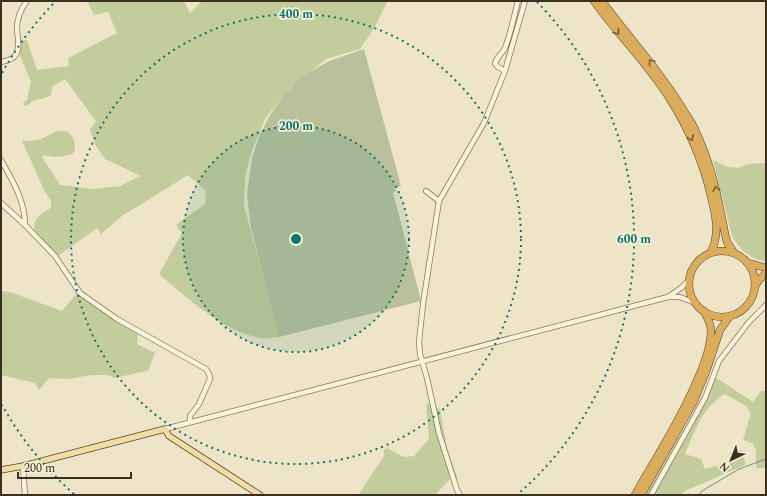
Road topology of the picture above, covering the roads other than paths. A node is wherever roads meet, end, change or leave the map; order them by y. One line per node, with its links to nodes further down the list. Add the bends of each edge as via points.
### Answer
1 (27, 1): 6 (street, via 19,14 16,56)
2 (518, 1): 7 (street, via 507,43 496,57 495,64)
3 (525, 1): 7 (street)
4 (594, 1): 13 (highway, one-way to 13, via 670,98 691,137 708,182 715,212 717,234)
5 (602, 1): 14 (highway, one-way to 5, via 725,234 708,159 696,131 656,68)
6 (1, 62)
7 (505, 70): 10 (street, via 484,123)
8 (1, 160): 12 (street, via 20,193)
9 (426, 191): 10 (street)
10 (439, 201): 25 (street, via 423,304 419,342)
11 (1, 203): 12 (street)
12 (25, 225): 26 (street, via 55,256 80,293 117,319 206,369 210,379 200,404 190,416)
13 (711, 252): 14 (highway); 18 (highway, via 696,263)
14 (734, 253): 15 (highway)
15 (748, 263): 16 (highway); 19 (highway)
16 (766, 268)
17 (766, 273): 19 (highway)
18 (689, 280): 20 (street); 21 (highway, via 690,292)
19 (755, 286): 24 (highway, via 747,305)
20 (668, 297): 21 (street, via 680,297); 25 (street)
21 (695, 303): 23 (highway)
22 (766, 305): 35 (street, via 749,322 719,361 705,398)
23 (704, 311): 24 (highway, via 716,316); 33 (highway, via 711,330 701,370 683,410)
24 (730, 316): 34 (highway, via 720,330 694,402)
25 (422, 361): 26 (street); 32 (street, via 439,433)
26 (190, 422): 27 (street)
27 (165, 429): 28 (main road); 31 (main road, via 169,436)
28 (23, 466): 29 (main road); 30 (street)
29 (1, 470)
30 (25, 495)
31 (260, 495)
32 (460, 495)
33 (635, 495)
34 (641, 495)
35 (651, 495)

